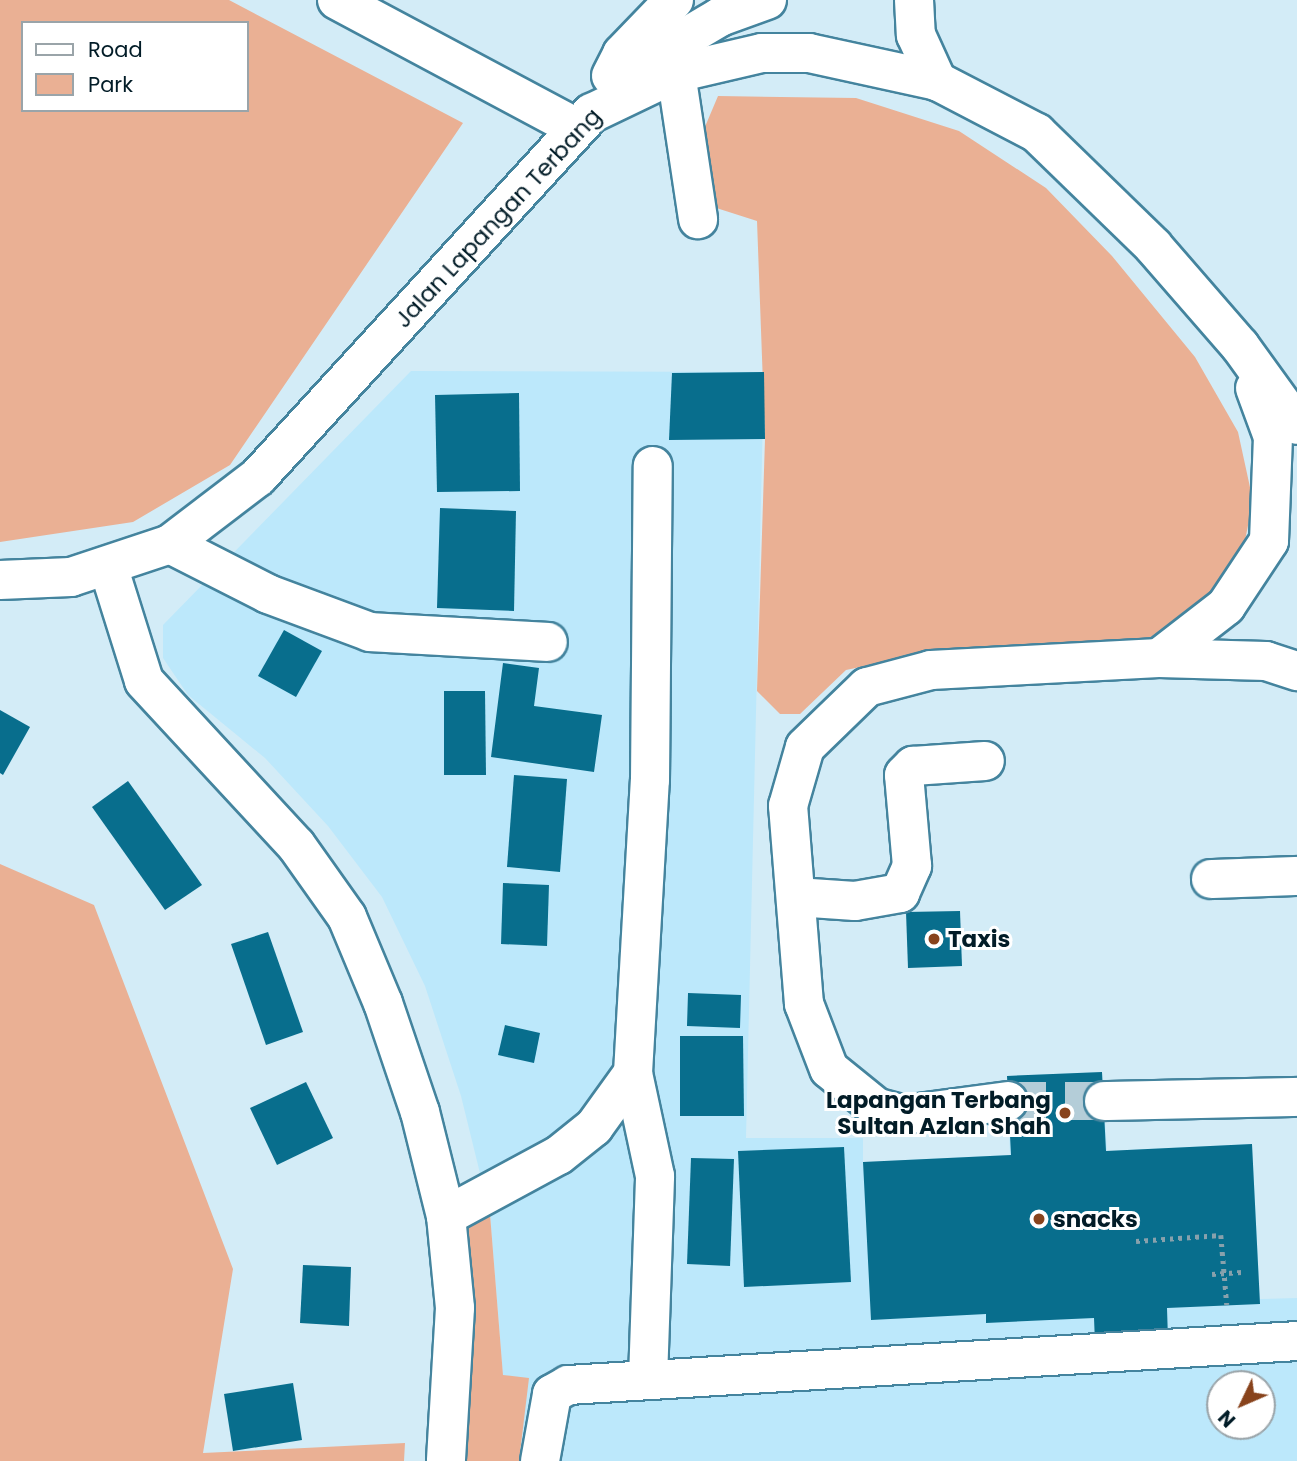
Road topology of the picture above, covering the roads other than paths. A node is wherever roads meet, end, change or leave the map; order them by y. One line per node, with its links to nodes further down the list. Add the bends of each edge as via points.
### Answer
1 (337, 0): 7 (street)
2 (674, 0): 7 (street, via 622,54)
3 (767, 0): 7 (street, via 720,17 654,56)
4 (914, 0): 6 (street, via 916,35)
5 (676, 73): 6 (street, Jalan Lapangan Terbang, via 762,52 809,53); 7 (street, Jalan Lapangan Terbang); 8 (street)
6 (937, 81): 9 (street, Jalan Lapangan Terbang, via 1037,133 1153,246)
7 (594, 113): 12 (street, Jalan Lapangan Terbang, via 258,477)
8 (698, 219)
9 (1240, 346): 10 (street, Jalan Lapangan Terbang); 16 (street, Jalan Lapangan Terbang, via 1273,437 1269,541 1226,606)
10 (1297, 425)
11 (653, 466): 22 (street, via 650,780)
12 (170, 544): 13 (street, Jalan Lapangan Terbang); 15 (street, via 268,594 370,632)
13 (109, 569): 14 (street, Jalan Lapangan Terbang); 26 (street, via 144,681 296,845 347,917 416,1100)
14 (0, 580)
15 (548, 642)
16 (1159, 658): 17 (street, via 1266,661); 21 (street, via 930,670 889,678 848,699 816,732 797,768 788,806)
17 (1297, 671)
18 (985, 761): 21 (street, via 913,766 904,775 912,866 900,893 855,901)
19 (1297, 876): 20 (street)
20 (1212, 879)
21 (796, 897): 24 (street, via 807,1026 829,1069 876,1107 905,1115)
22 (633, 1073): 26 (street, via 594,1127 559,1155); 28 (street, via 654,1176)
23 (1103, 1089): 25 (street, via 1176,1102)
24 (998, 1097)
25 (1297, 1097)
26 (446, 1216): 29 (street, via 455,1308)
27 (1297, 1341): 28 (street)
28 (648, 1379): 30 (street, via 568,1385 552,1394)
29 (446, 1461)
30 (540, 1461)

